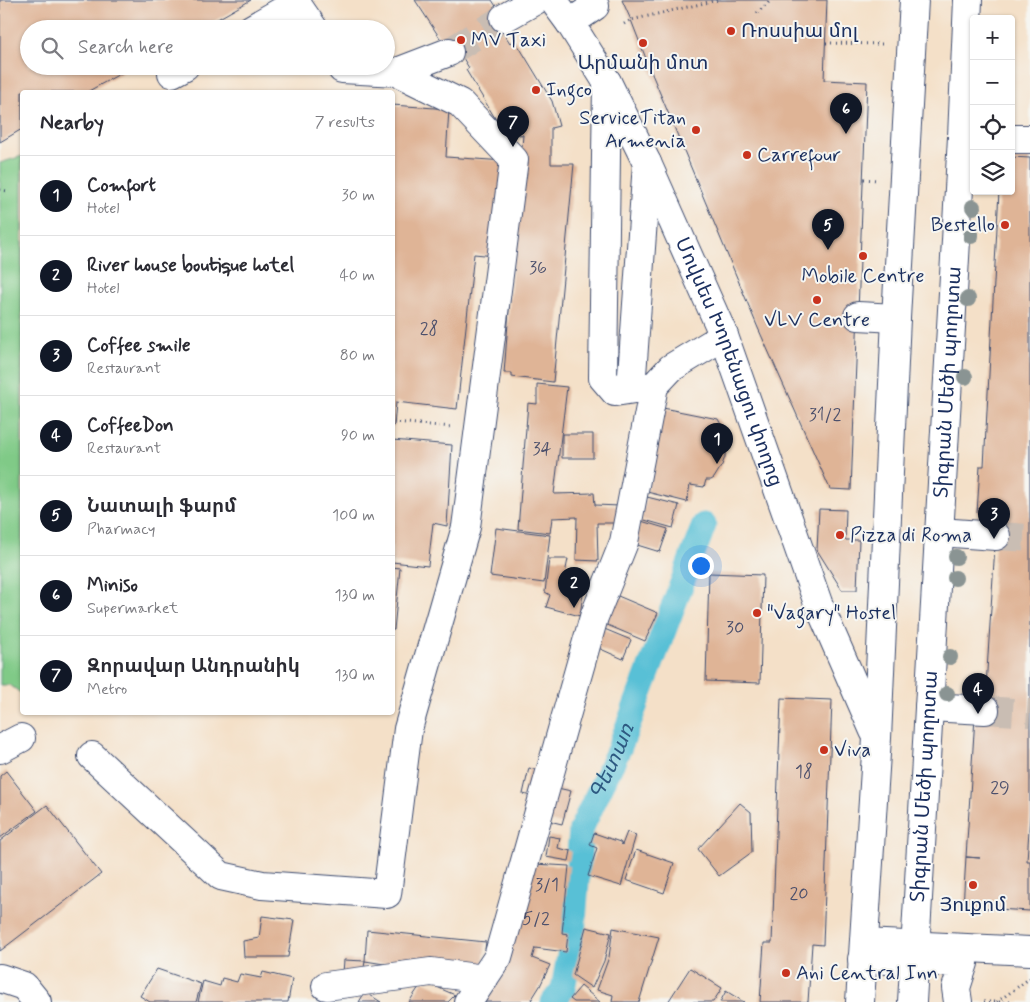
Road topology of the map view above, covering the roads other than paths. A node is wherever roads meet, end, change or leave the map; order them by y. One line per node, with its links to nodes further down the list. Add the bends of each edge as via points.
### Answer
1 (536, 0): 6 (main road)
2 (553, 0): 9 (main road, Մովսես Խորենացու փողոց)
3 (591, 0): 9 (main road, via 595,6)
4 (914, 0): 18 (main road)
5 (968, 0): 13 (main road, Տիգրան Մեծի պողոտա)
6 (504, 18)
7 (267, 20): 8 (main road, via 296,3)
8 (308, 20)
9 (570, 23): 12 (main road, Մովսես Խորենացու փողոց)
10 (449, 52): 11 (main road)
11 (397, 72): 26 (main road, via 460,102 514,160 466,527 408,729 387,894 262,885 221,876)
12 (607, 82): 16 (main road, Մովսես Խորենացու փողոց); 20 (main road, via 603,378 615,392)
13 (968, 138): 21 (main road, Տիգրան Մեծի պողոտա)
14 (1015, 139): 15 (main road)
15 (1030, 139)
16 (647, 163): 19 (main road, Մովսես Խորենացու փողոց); 20 (main road)
17 (858, 316): 18 (main road)
18 (896, 318): 25 (main road)
19 (724, 336): 20 (main road); 25 (main road, Մովսես Խորենացու փողոց, via 818,603)
20 (642, 387): 33 (main road, via 624,542 594,618 498,957)
21 (939, 532): 22 (main road); 23 (main road, Տիգրան Մեծի պողոտա)
22 (996, 536)
23 (929, 707): 24 (main road); 29 (main road, Տիգրան Մեծի պողոտա)
24 (985, 710)
25 (877, 738): 27 (main road)
26 (92, 756)
27 (863, 951): 29 (main road); 37 (main road)
28 (1030, 952): 29 (main road)
29 (915, 953): 30 (main road); 38 (main road, Տիգրան Մեծի պողոտա); 39 (main road)
30 (964, 963): 31 (main road); 40 (main road, via 956,988)
31 (1030, 966)
32 (0, 978): 35 (main road, via 24,986)
33 (484, 980): 34 (main road, via 431,972); 36 (main road)
34 (326, 986)
35 (37, 1002)
36 (468, 1002)
37 (860, 1002)
38 (912, 1002)
39 (930, 1002)
40 (958, 1002)

